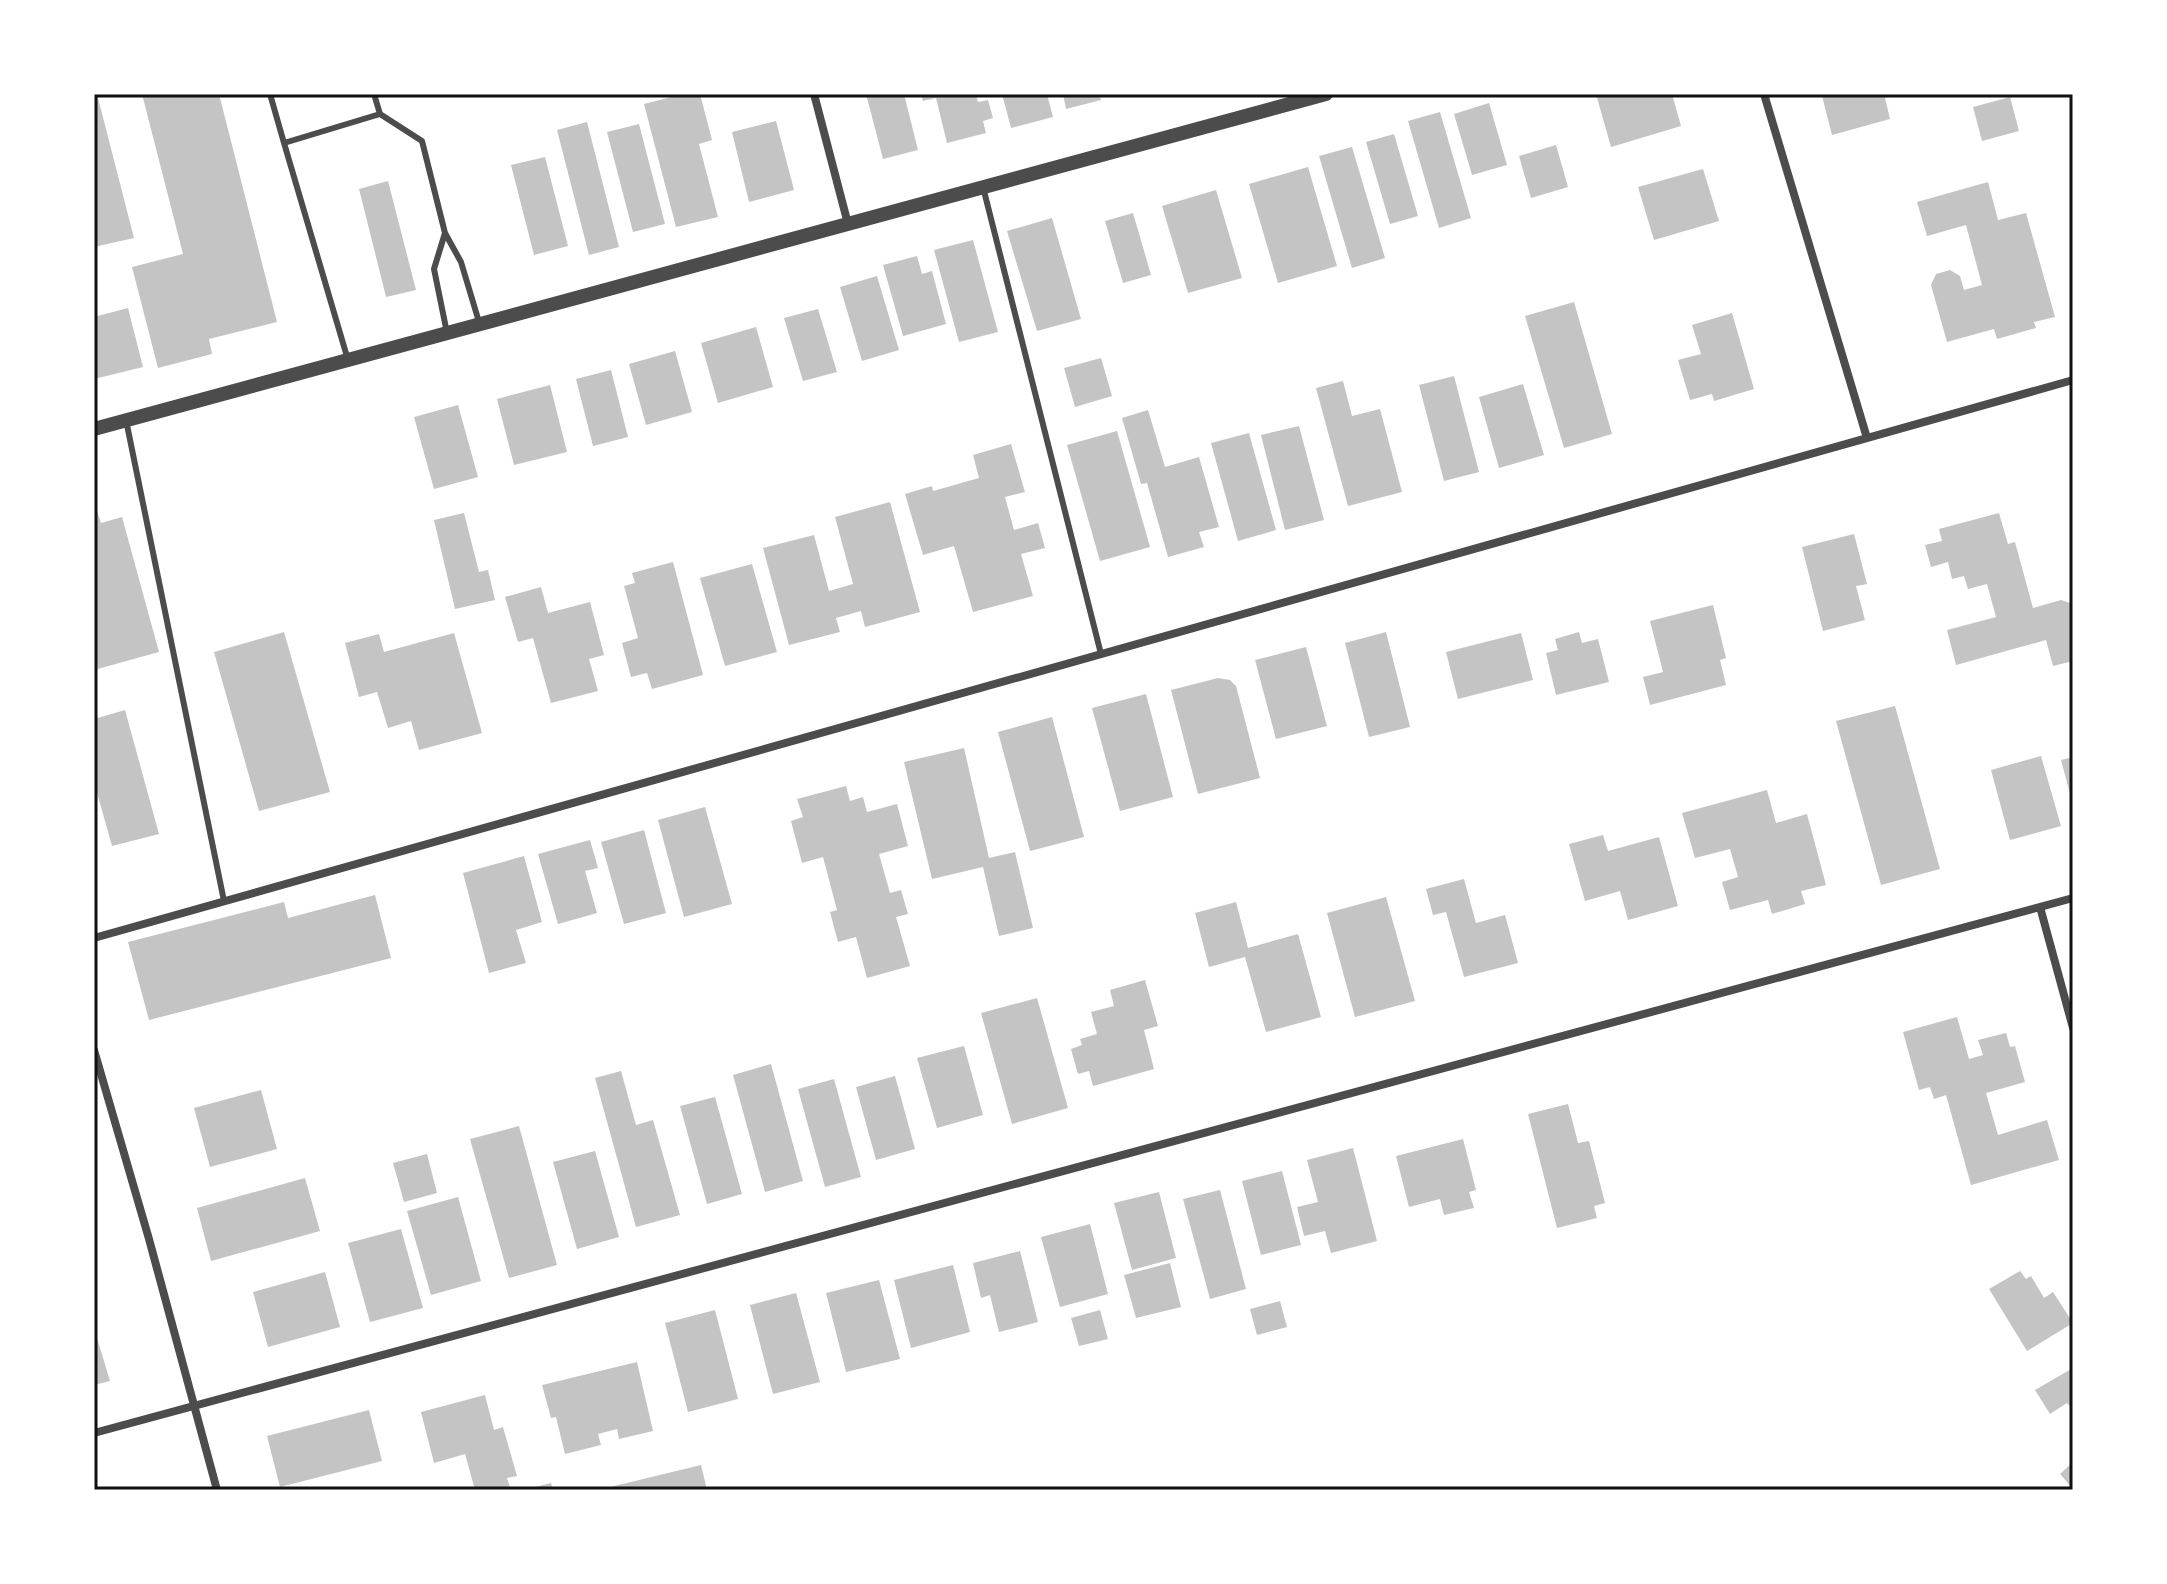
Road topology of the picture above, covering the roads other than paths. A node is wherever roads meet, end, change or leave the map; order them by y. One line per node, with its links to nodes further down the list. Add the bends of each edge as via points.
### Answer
1 (270, 94): 7 (lane)
2 (374, 94): 6 (lane)
3 (814, 94): 9 (street)
4 (1326, 94): 8 (street)
5 (1764, 94): 17 (street)
6 (380, 114): 7 (lane); 10 (lane, via 422,141)
7 (284, 143): 13 (lane)
8 (983, 187): 9 (street); 18 (lane)
9 (848, 224): 11 (street)
10 (445, 233): 11 (lane, via 461,262); 12 (lane, via 434,269)
11 (480, 324): 12 (street)
12 (447, 333): 13 (street)
13 (348, 360): 15 (street)
14 (2073, 380): 17 (street)
15 (126, 420): 16 (street); 20 (lane)
16 (94, 429)
17 (1867, 438): 18 (street)
18 (1101, 654): 20 (street)
19 (2073, 898): 21 (street)
20 (224, 901): 22 (street)
21 (2040, 907): 23 (street); 25 (street)
22 (94, 938)
23 (2073, 1028)
24 (94, 1050): 25 (street)
25 (194, 1406): 26 (street); 27 (street)
26 (94, 1433)
27 (217, 1490)

